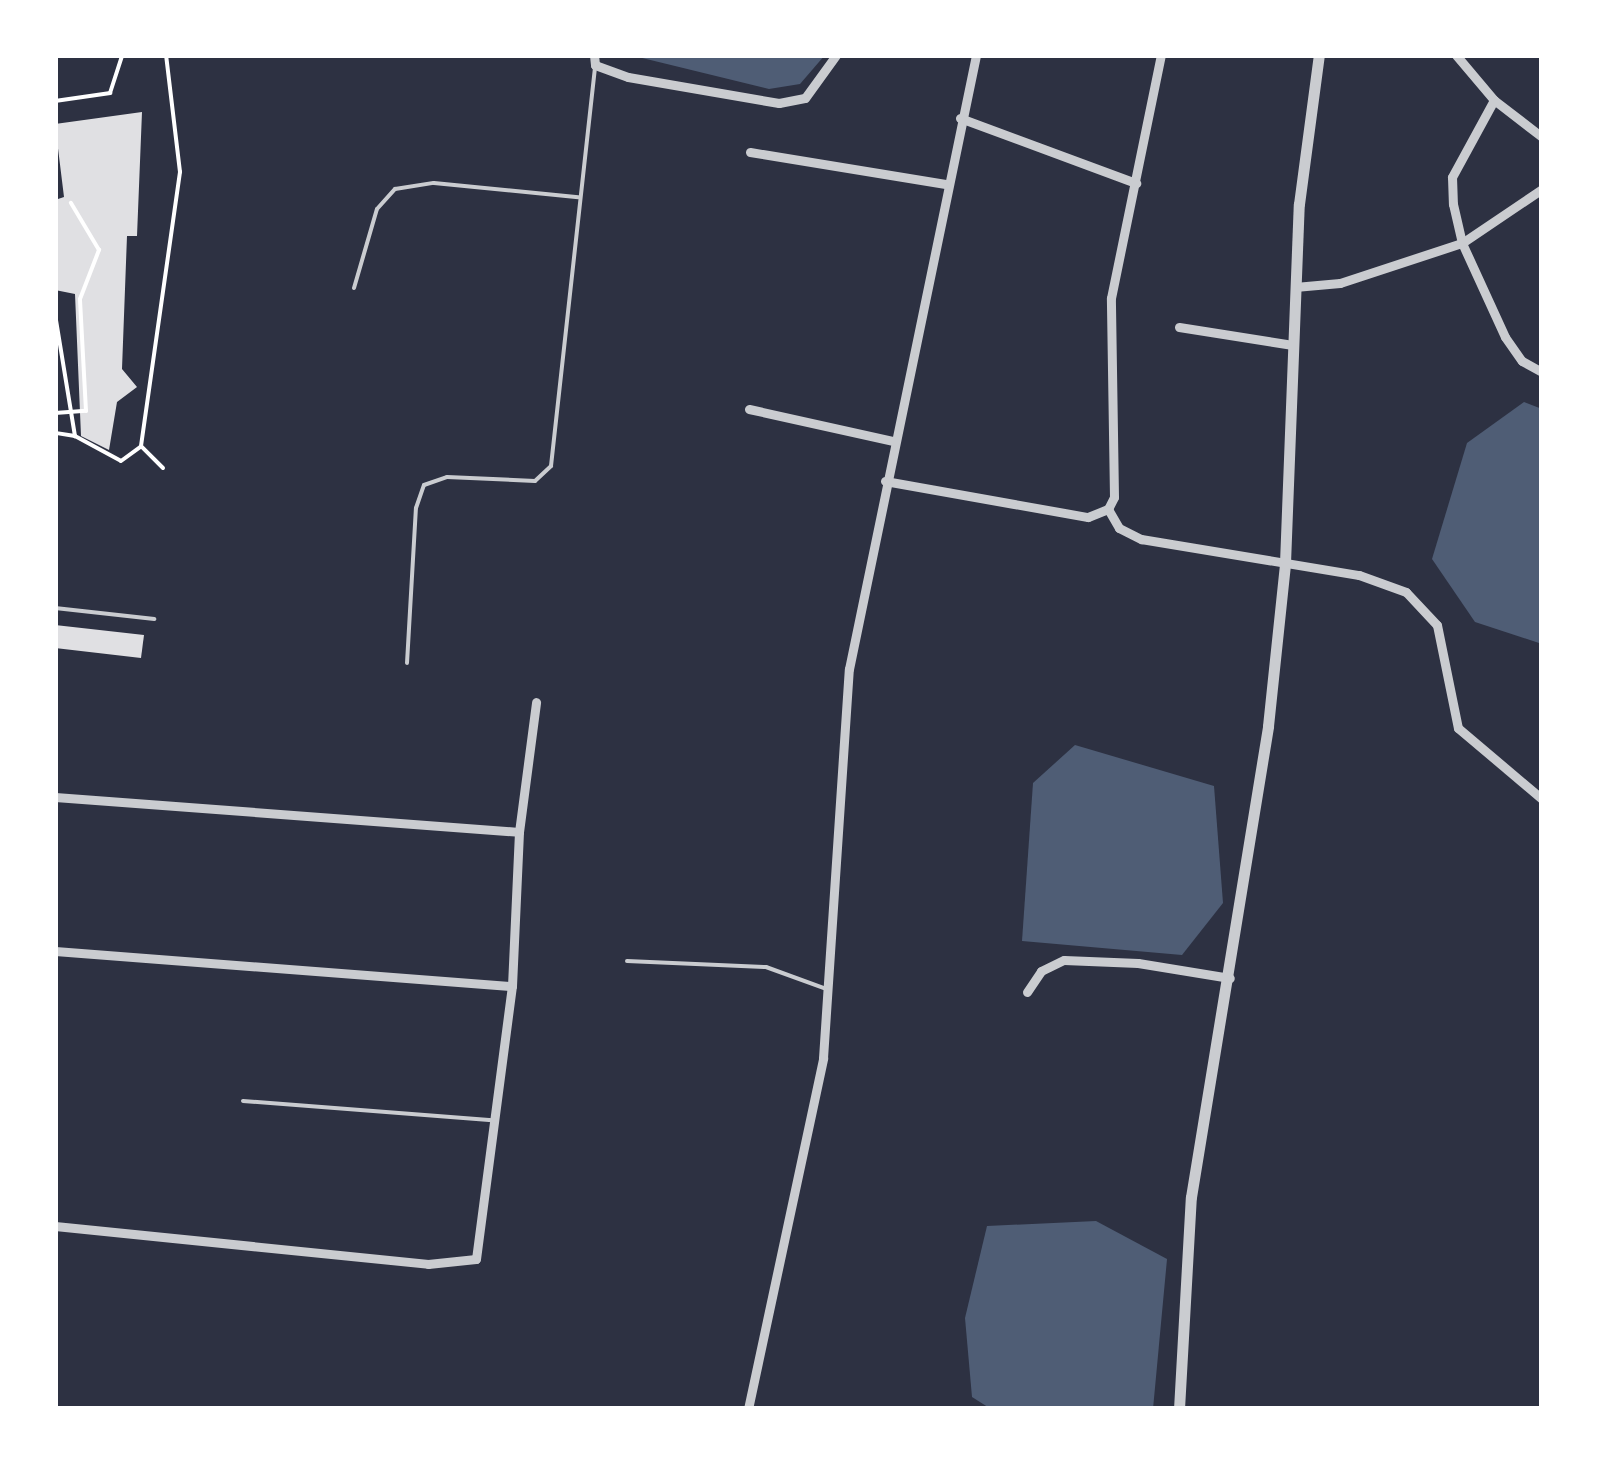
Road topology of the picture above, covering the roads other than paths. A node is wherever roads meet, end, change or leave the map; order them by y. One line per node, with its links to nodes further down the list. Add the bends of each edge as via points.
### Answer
1 (836, 55): 6 (street, via 805,98 778,103 628,77)
2 (976, 55): 8 (street)
3 (1161, 55): 11 (street)
4 (1456, 55): 7 (street)
5 (1316, 56): 16 (street)
6 (594, 60): 14 (lane)
7 (1494, 100): 9 (street); 15 (street, via 1452,178)
8 (960, 118): 11 (street); 12 (street)
9 (1542, 136)
10 (750, 152): 12 (street)
11 (1136, 183): 24 (street, via 1111,298 1114,497)
12 (945, 184): 22 (street)
13 (1542, 189): 15 (street)
14 (578, 197): 17 (lane, via 434,183 396,189 377,208); 28 (lane, via 551,466 536,481 447,478 424,485 416,508)
15 (1462, 242): 16 (street, via 1340,283); 20 (street, via 1505,337 1522,360)
16 (1295, 287): 19 (street)
17 (354, 288)
18 (1180, 327): 19 (street)
19 (1293, 345): 25 (street)
20 (1542, 372)
21 (749, 408): 22 (street)
22 (893, 441): 23 (street)
23 (885, 481): 24 (street, via 1088,517); 37 (street, via 849,668)
24 (1108, 510): 25 (street, via 1120,528 1140,539)
25 (1285, 563): 31 (street, via 1359,575 1426,607 1437,625 1458,728); 35 (street)
26 (55, 608): 27 (lane)
27 (154, 618)
28 (407, 662)
29 (536, 702): 32 (street)
30 (55, 797): 32 (street)
31 (1542, 799)
32 (520, 832): 36 (street)
33 (55, 951): 36 (street)
34 (627, 960): 37 (lane, via 766,967)
35 (1230, 978): 38 (street, via 1064,960 1041,971); 43 (street, via 1191,1197)
36 (512, 986): 40 (street)
37 (830, 992): 42 (street, via 793,1213)
38 (1027, 992)
39 (243, 1101): 40 (lane)
40 (497, 1120): 41 (street, via 482,1248 464,1263)
41 (55, 1226)
42 (748, 1409)
43 (1179, 1409)

